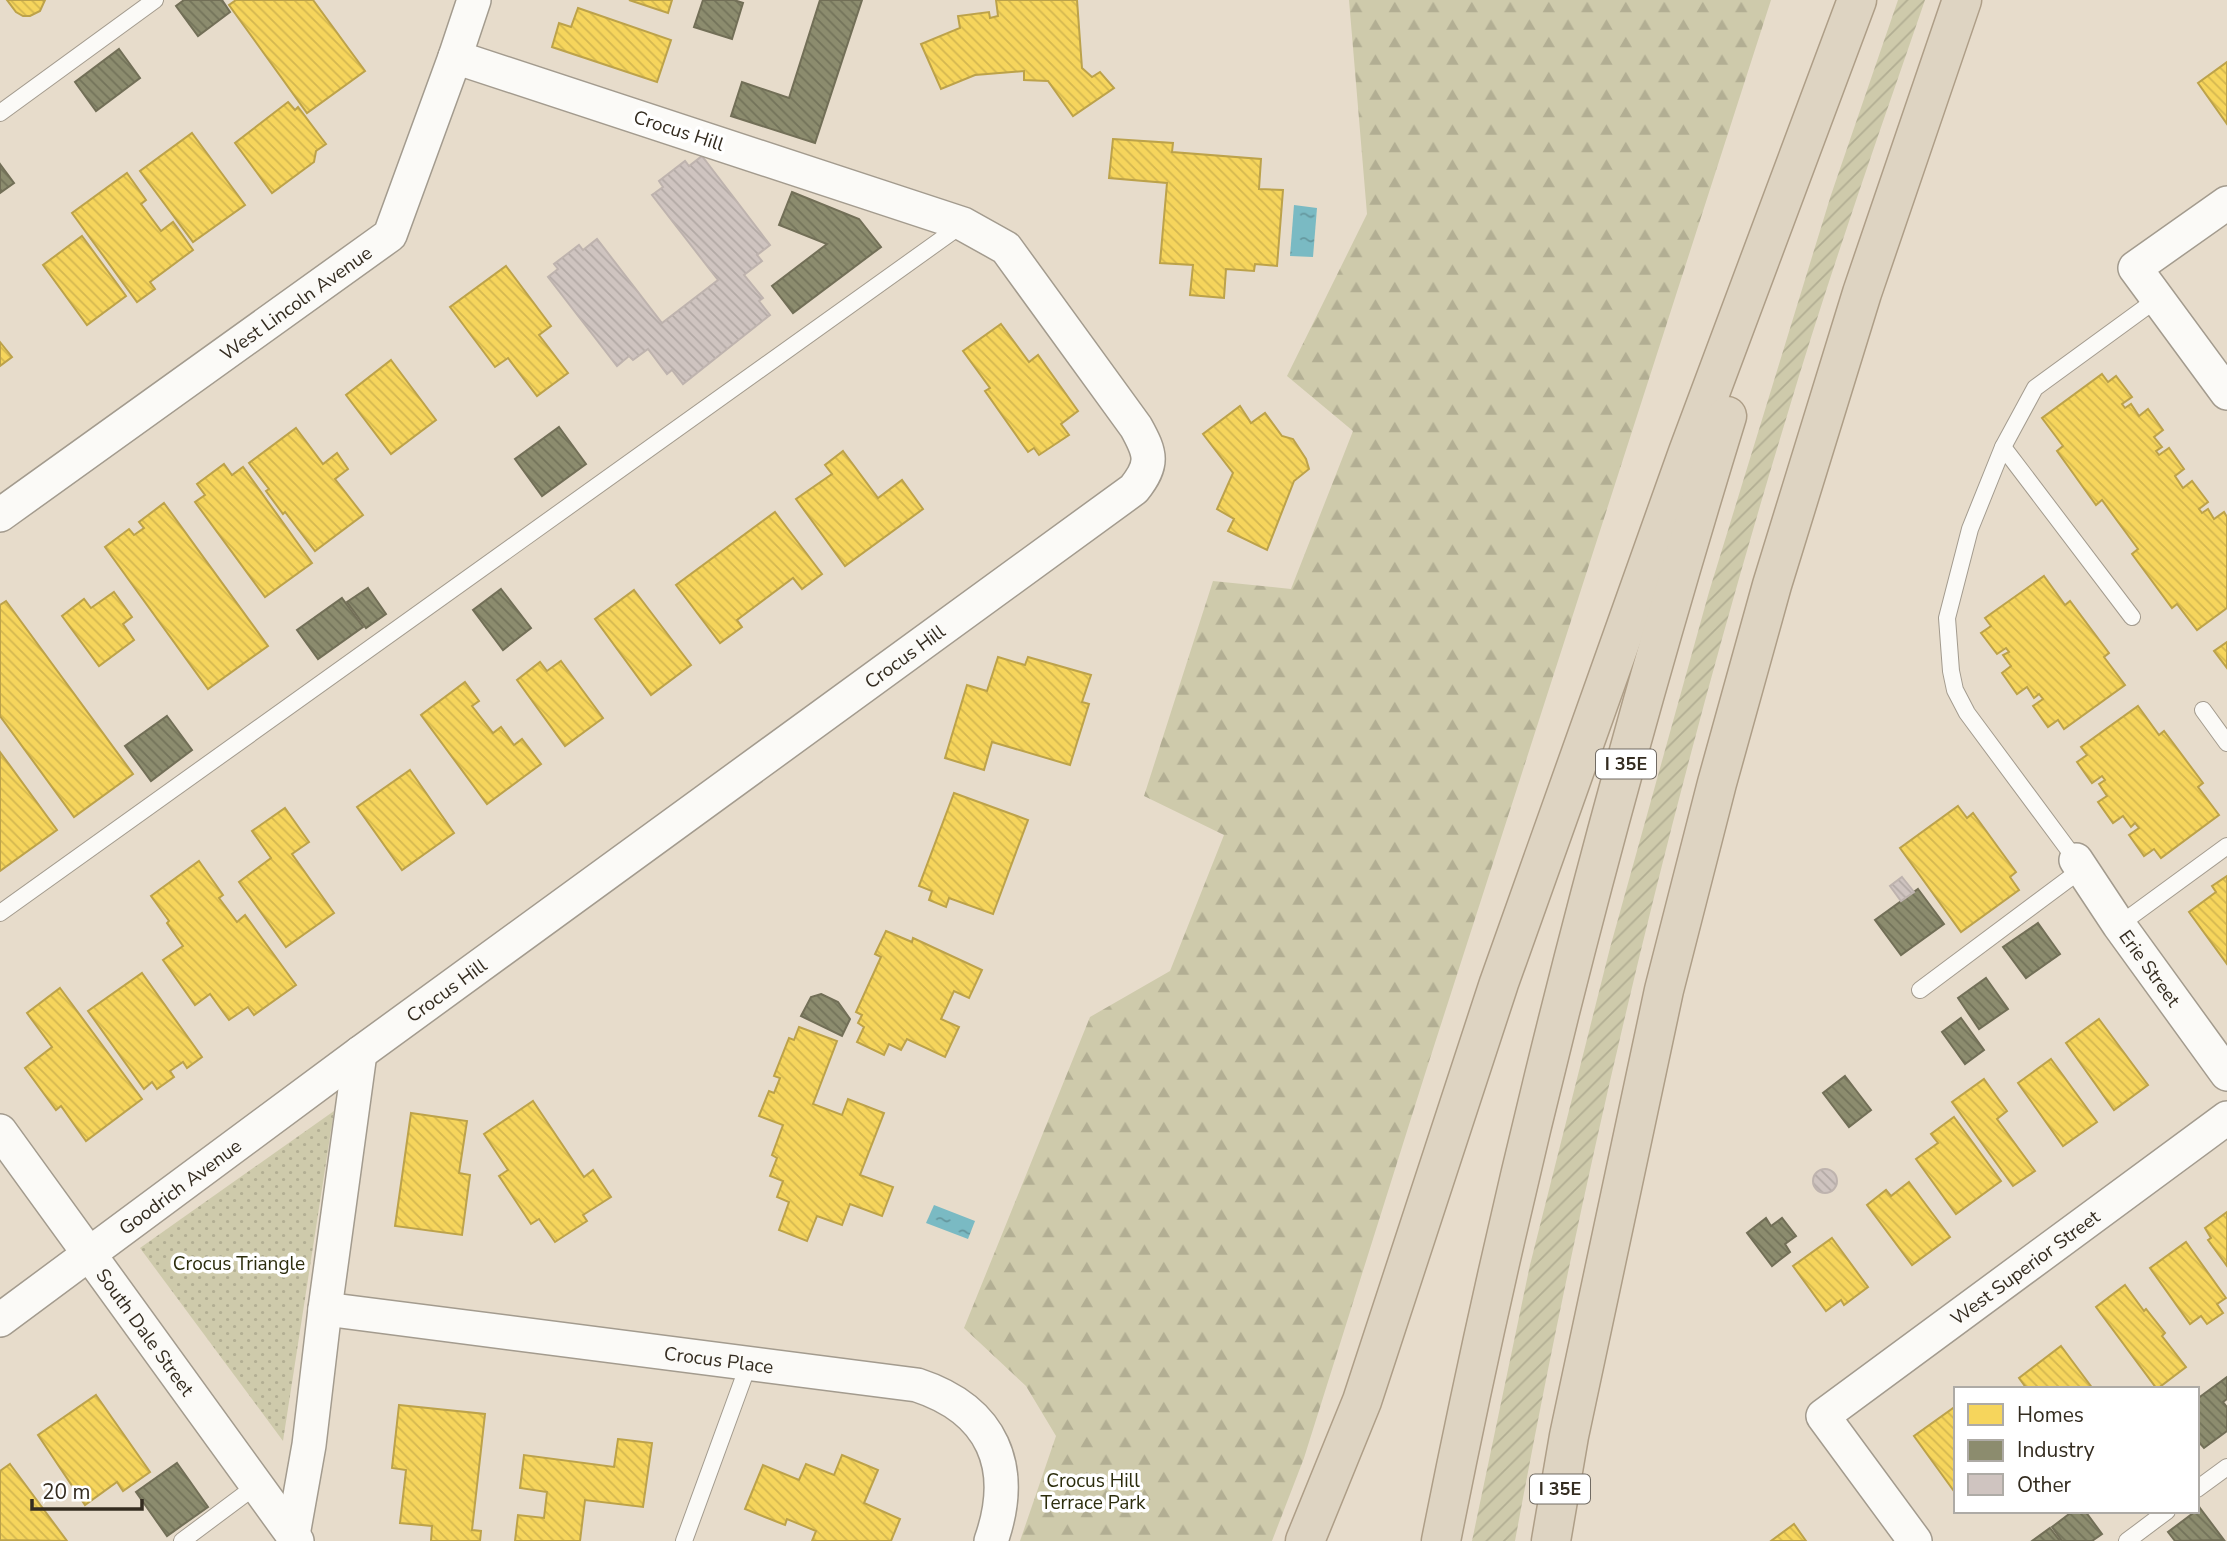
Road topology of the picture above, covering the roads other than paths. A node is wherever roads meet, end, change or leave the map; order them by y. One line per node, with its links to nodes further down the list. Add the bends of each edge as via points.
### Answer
1 (155, 0): 6 (lane)
2 (474, 0): 5 (street, West Lincoln Avenue)
3 (1858, 0): 38 (highway, via 1688,452 1499,982 1366,1388); 39 (highway, I 35E, via 1681,565 1572,960 1514,1195)
4 (1962, 0): 29 (highway, I 35E, via 1857,307 1717,783 1664,990)
5 (455, 57): 8 (street, Crocus Hill); 12 (street, West Lincoln Avenue, via 390,235)
6 (0, 113)
7 (2227, 203): 9 (street, via 2135,268)
8 (963, 224): 18 (lane); 21 (street, Crocus Hill, via 1006,248 1136,427 1150,458 1145,475 1134,489)
9 (2157, 299): 10 (street); 11 (lane, via 2035,388)
10 (2227, 393)
11 (2003, 447): 13 (lane); 17 (lane, via 1970,529 1947,618 1951,671 1967,713)
12 (0, 515)
13 (2132, 617)
14 (2203, 710): 15 (lane)
15 (2227, 743)
16 (2227, 846): 19 (lane)
17 (2079, 865): 19 (street, Erie Street); 20 (lane)
18 (0, 913)
19 (2119, 925): 22 (street, Erie Street)
20 (1920, 990)
21 (360, 1052): 25 (street, Goodrich Avenue); 26 (street)
22 (2227, 1074)
23 (2227, 1118): 42 (street, West Superior Street, via 1823,1416)
24 (0, 1130): 25 (street, South Dale Street)
25 (90, 1254): 27 (street, Goodrich Avenue); 31 (street, South Dale Street)
26 (325, 1309): 28 (street, Crocus Place); 34 (street)
27 (0, 1320)
28 (749, 1363): 36 (lane); 37 (street, Crocus Place, via 917,1385 952,1400 973,1416 999,1463 1003,1490)
29 (1569, 1436): 40 (highway, I 35E); 41 (highway)
30 (2227, 1467): 32 (lane)
31 (257, 1485): 34 (street, South Dale Street); 35 (lane)
32 (2199, 1488)
33 (2164, 1513): 43 (lane)
34 (295, 1538)
35 (182, 1541)
36 (684, 1541)
37 (991, 1541)
38 (1305, 1541)
39 (1441, 1541)
40 (1551, 1541)
41 (1567, 1541)
42 (1915, 1541)
43 (2127, 1541)

